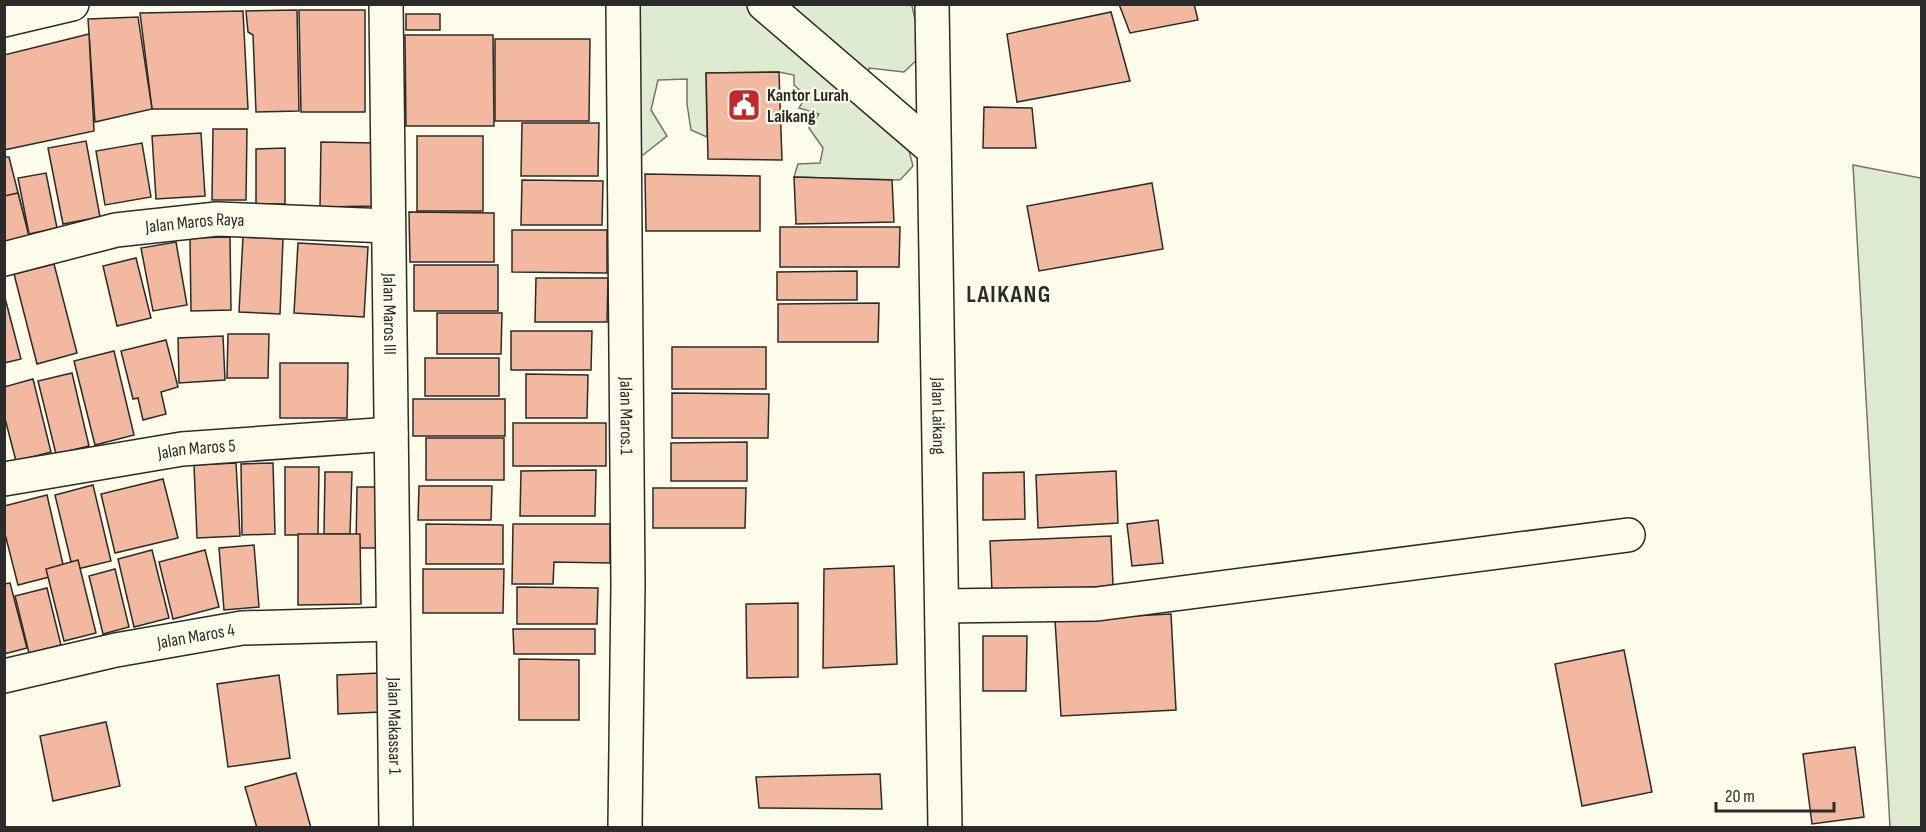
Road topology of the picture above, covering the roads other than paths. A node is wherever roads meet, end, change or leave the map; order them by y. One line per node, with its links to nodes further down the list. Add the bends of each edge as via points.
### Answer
1 (72, 4): 6 (street)
2 (387, 4): 8 (street, Jalan Maros III)
3 (623, 4): 17 (street, Jalan Maros.1, via 628,573)
4 (764, 4): 7 (street)
5 (932, 4): 7 (street, Jalan Laikang)
6 (4, 20)
7 (933, 149): 13 (street, Jalan Laikang)
8 (388, 226): 9 (street, Jalan Maros Raya, via 217,219 116,230); 10 (street, Jalan Maros III)
9 (4, 259)
10 (391, 434): 11 (street, Jalan Maros 5, via 182,449); 14 (street, Jalan Maros III)
11 (4, 479)
12 (1628, 535): 13 (street, via 1097,604)
13 (942, 606): 18 (street, Jalan Laikang)
14 (393, 624): 15 (street, Jalan Maros 4, via 242,628 116,650); 16 (street, Jalan Makassar 1)
15 (4, 676)
16 (396, 828)
17 (625, 828)
18 (945, 828)

